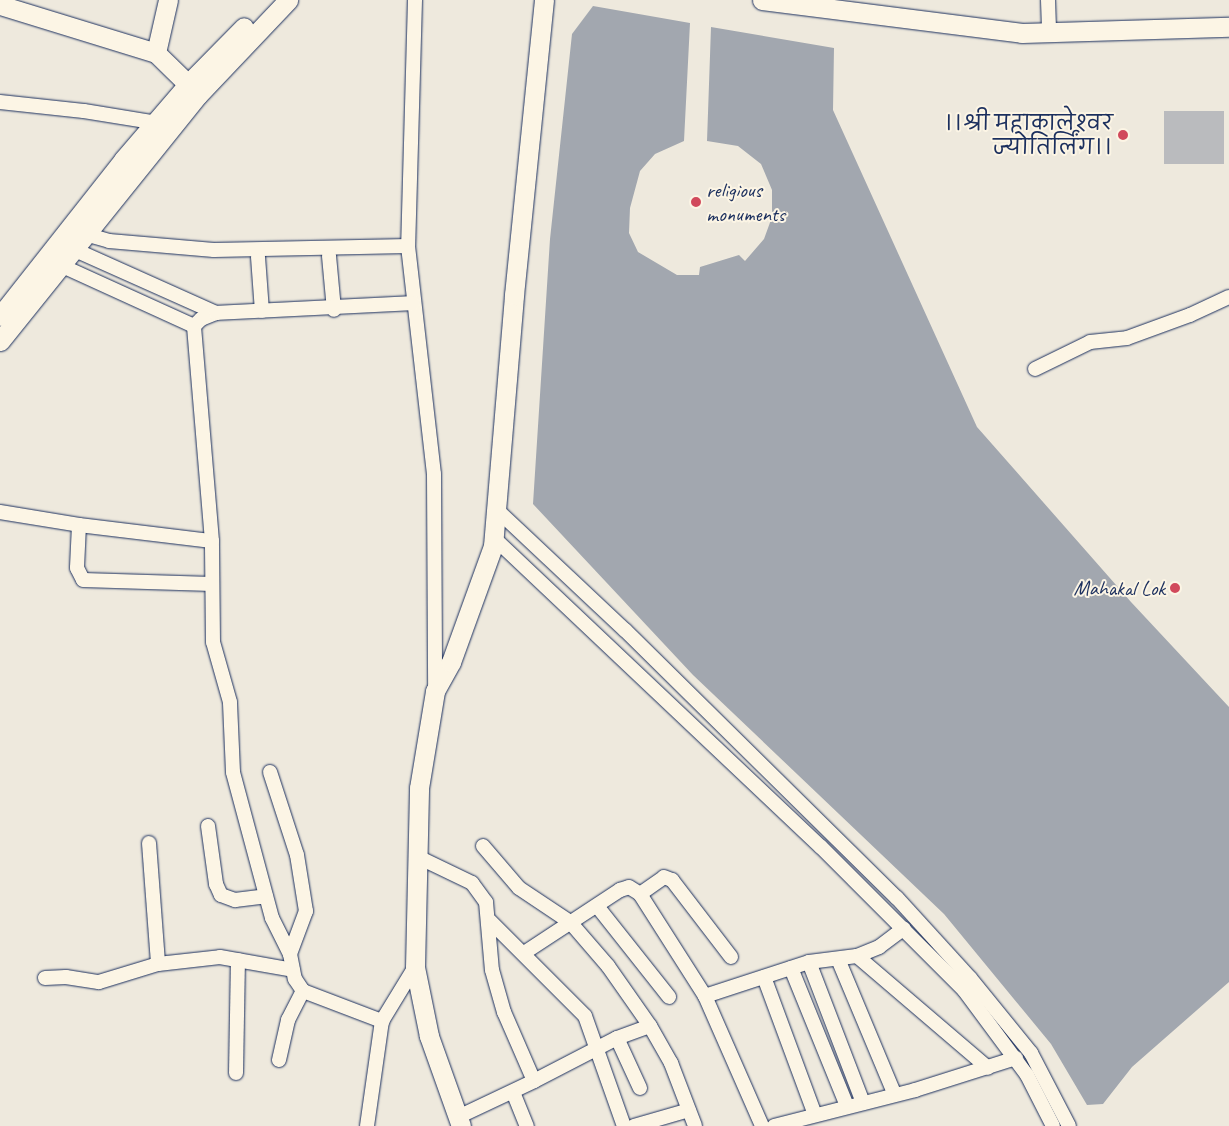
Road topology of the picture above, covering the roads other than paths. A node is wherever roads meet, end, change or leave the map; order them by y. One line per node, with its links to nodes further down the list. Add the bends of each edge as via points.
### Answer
1 (168, 0): 11 (street)
2 (271, 0): 12 (street)
3 (288, 0): 12 (street)
4 (415, 0): 15 (street)
5 (544, 0): 28 (street, via 514,295)
6 (762, 0): 10 (street, via 1022,33)
7 (1048, 0): 10 (street)
8 (0, 5): 11 (street)
9 (1229, 27): 10 (street)
10 (1049, 31)
11 (156, 53): 12 (street)
12 (193, 89): 14 (street); 16 (street)
13 (0, 102): 14 (street, via 84,110)
14 (157, 123): 16 (street)
15 (408, 246): 16 (street, via 214,250 109,241); 20 (street)
16 (68, 250): 23 (street); 24 (street); 25 (street)
17 (329, 256): 21 (street)
18 (258, 257): 22 (street)
19 (1229, 297): 27 (street, via 1128,338 1090,342)
20 (413, 304): 21 (street); 34 (street, via 434,474)
21 (334, 310): 22 (street)
22 (262, 311): 23 (street)
23 (216, 314): 25 (street, via 201,319)
24 (4, 320): 26 (street)
25 (194, 326): 32 (street)
26 (0, 341)
27 (1035, 369)
28 (497, 510): 31 (street); 36 (street, via 625,630)
29 (0, 512): 30 (street)
30 (79, 525): 32 (street); 33 (street, via 77,568 83,580)
31 (494, 538): 34 (street, via 451,662); 37 (street)
32 (212, 541): 33 (street)
33 (212, 584): 43 (street, via 213,642 230,702 233,772)
34 (435, 691): 41 (street, via 419,788)
35 (270, 772): 49 (street, via 297,854 306,911)
36 (810, 812): 37 (street); 88 (street, via 897,898 970,978 1031,1053)
37 (797, 824): 47 (street)
38 (208, 826): 43 (street, via 216,884 221,895 235,900)
39 (149, 843): 55 (street)
40 (483, 846): 46 (street, via 519,888)
41 (418, 857): 45 (street, via 472,883 486,902); 56 (street)
42 (640, 894): 44 (street, via 629,887); 51 (street, via 664,877 672,880); 62 (street)
43 (266, 896): 49 (street)
44 (597, 906): 46 (street); 63 (street)
45 (490, 921): 48 (street); 72 (street, via 492,970 504,1012)
46 (570, 922): 48 (street); 65 (street, via 608,966)
47 (904, 928): 50 (street, via 879,947); 68 (street, via 964,990)
48 (524, 953): 67 (street, via 577,1004 591,1029)
49 (290, 954): 58 (street)
50 (857, 956): 52 (street); 70 (street)
51 (731, 957)
52 (838, 959): 54 (street); 75 (street)
53 (238, 960): 55 (street, via 220,957); 58 (street); 71 (street)
54 (809, 962): 57 (street); 76 (street)
55 (158, 964): 60 (street, via 99,982 66,977)
56 (415, 967): 64 (street); 80 (street, via 429,1036)
57 (791, 968): 59 (street); 77 (street)
58 (293, 970): 61 (street)
59 (764, 977): 62 (street); 79 (street)
60 (45, 978)
61 (303, 991): 64 (street); 69 (street, via 288,1020)
62 (705, 996): 85 (street)
63 (669, 997)
64 (382, 1021): 81 (street)
65 (650, 1026): 66 (street); 78 (street, via 671,1063)
66 (618, 1038): 67 (street); 73 (street)
67 (596, 1052): 72 (street); 83 (street)
68 (1016, 1058): 70 (street); 87 (street)
69 (279, 1060)
70 (988, 1068): 75 (street)
71 (236, 1074)
72 (534, 1081): 74 (street)
73 (640, 1088)
74 (513, 1092): 80 (street); 82 (street)
75 (895, 1095): 76 (street)
76 (863, 1103): 77 (street)
77 (847, 1106): 79 (street)
78 (689, 1110): 83 (street); 84 (street)
79 (807, 1120): 86 (street)
80 (460, 1122)
81 (367, 1126)
82 (527, 1126)
83 (633, 1126)
84 (695, 1126)
85 (762, 1126)
86 (774, 1126)
87 (1053, 1126)
88 (1070, 1126)

